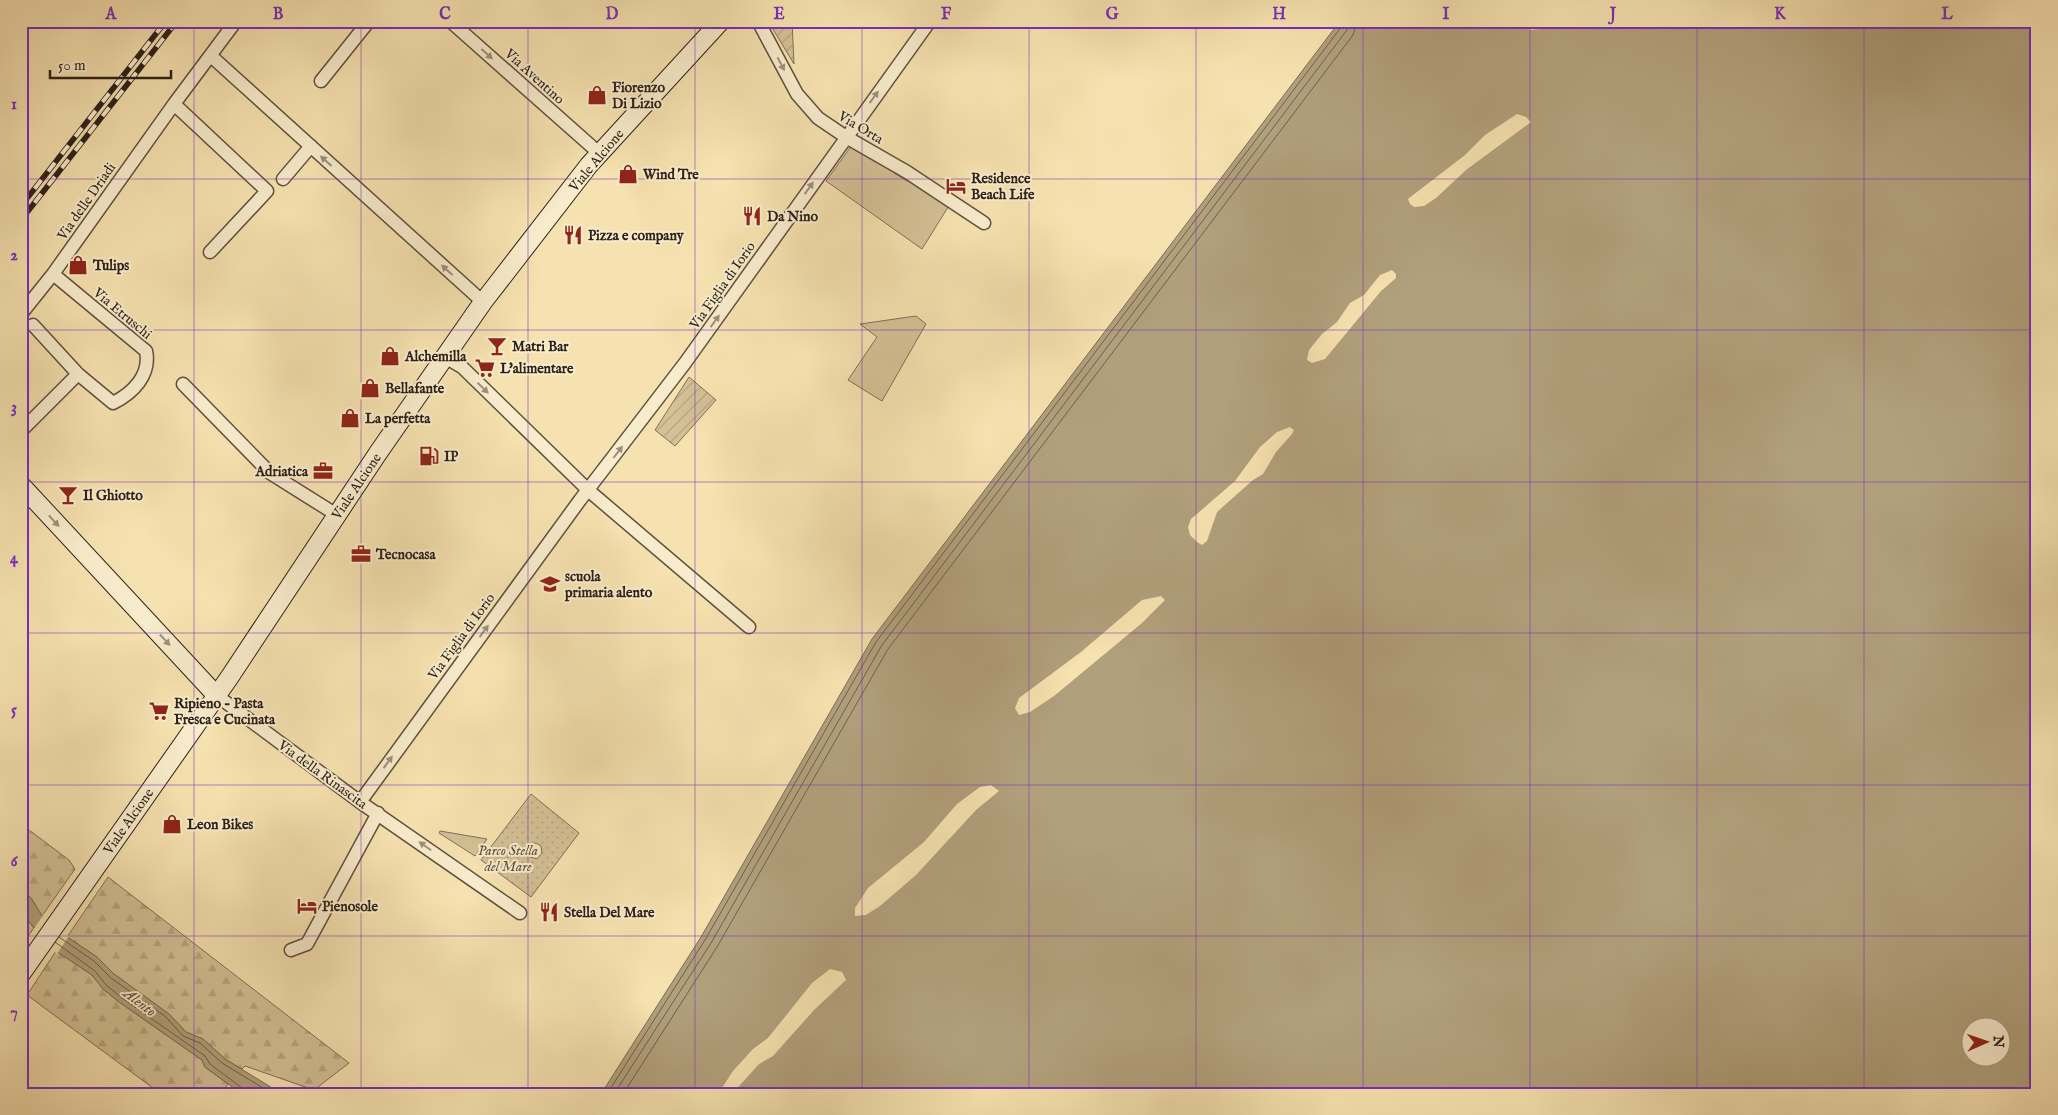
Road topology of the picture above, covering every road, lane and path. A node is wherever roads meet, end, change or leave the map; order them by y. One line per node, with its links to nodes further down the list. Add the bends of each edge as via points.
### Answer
1 (236, 21): 7 (street, Via delle Driadi)
2 (369, 21): 8 (street)
3 (450, 21): 12 (street, Via Aventino, one-way to 12)
4 (721, 21): 12 (street, Viale Alcione)
5 (758, 21): 10 (street, Via Orta, one-way to 10, via 797,94 818,118)
6 (930, 21): 10 (street, Via Figlia di Iorio, one-way to 6)
7 (211, 56): 9 (street, Via delle Driadi); 11 (street)
8 (321, 82)
9 (174, 104): 15 (street, via 267,192); 16 (street, Via delle Driadi)
10 (846, 137): 14 (street, Via Orta, via 907,172); 25 (street, Via Figlia di Iorio, one-way to 10, via 691,355)
11 (311, 146): 13 (street); 17 (street, one-way to 11)
12 (599, 153): 17 (street, Viale Alcione)
13 (283, 179)
14 (984, 223)
15 (210, 252)
16 (53, 274): 18 (street, Via delle Driadi); 21 (street, Via Etruschi, via 146,351 148,361 140,382 114,403)
17 (483, 302): 20 (street, Viale Alcione)
18 (21, 314)
19 (33, 325): 21 (street)
20 (445, 357): 25 (street, one-way to 25, via 462,367); 26 (street, Viale Alcione)
21 (78, 374): 23 (street)
22 (183, 384): 26 (street, via 270,473)
23 (21, 431)
24 (21, 485): 28 (street, Via della Rinascita, one-way to 28)
25 (588, 490): 27 (street); 29 (street, Via Figlia di Iorio, one-way to 25)
26 (337, 515): 28 (street, Viale Alcione)
27 (749, 627)
28 (216, 695): 29 (street, Via della Rinascita); 33 (street, Viale Alcione)
29 (360, 802): 30 (street, Via della Rinascita)
30 (379, 813): 31 (street, Via della Rinascita, one-way to 30); 32 (street, via 307,944)
31 (520, 912)
32 (291, 950)
33 (21, 974)

